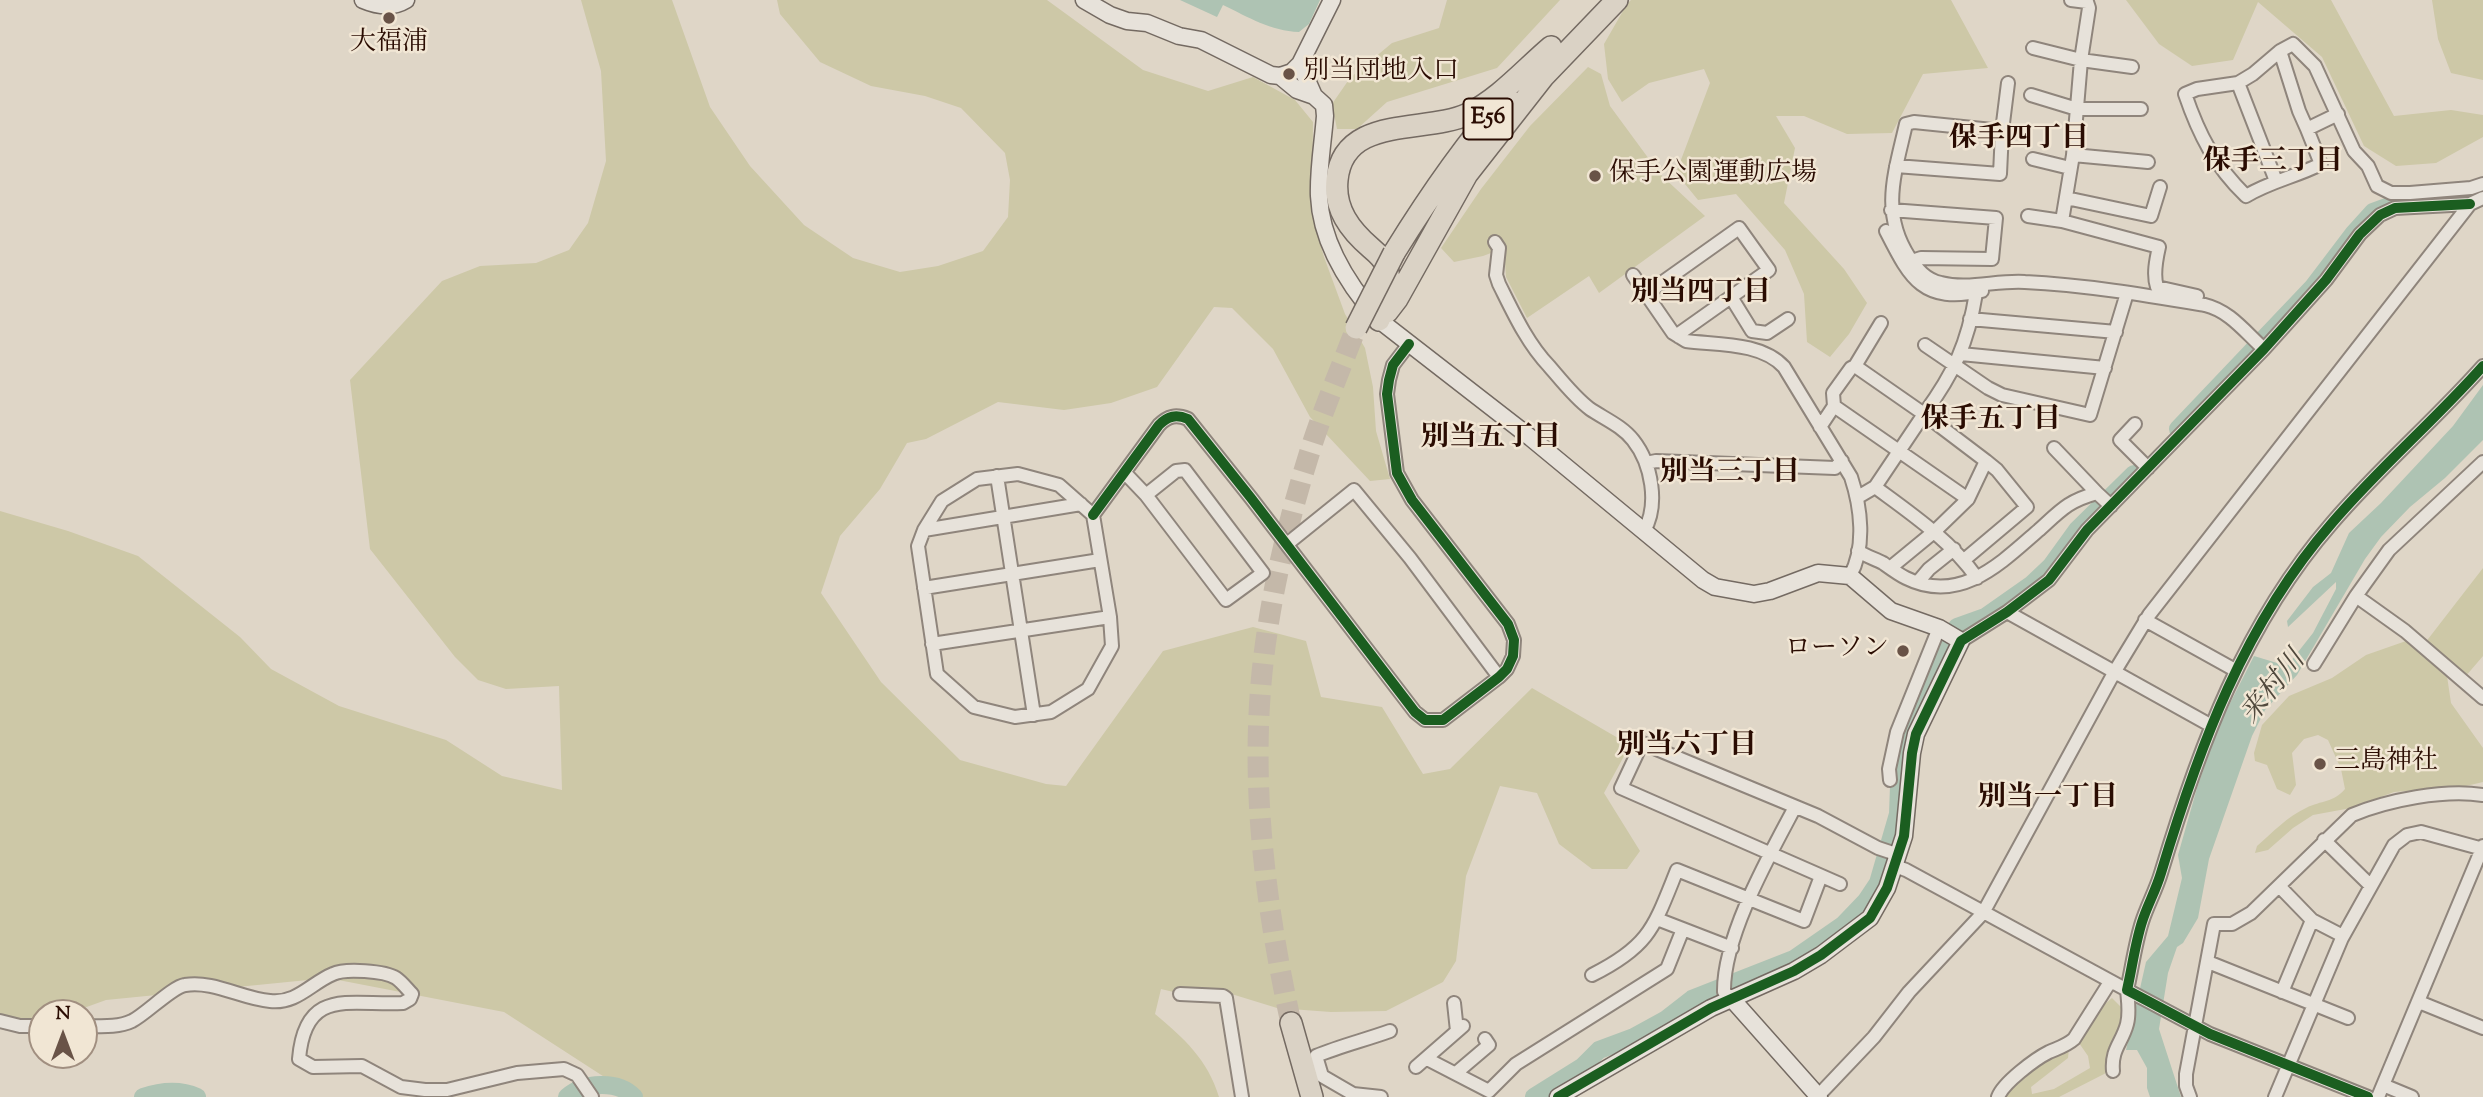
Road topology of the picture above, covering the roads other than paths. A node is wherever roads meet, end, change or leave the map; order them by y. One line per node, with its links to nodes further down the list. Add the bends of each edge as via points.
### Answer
1 (363, 0): 2 (street, via 383,6)
2 (406, 0)
3 (1084, 0): 14 (street, via 1127,21 1201,40)
4 (1332, 0): 12 (street)
5 (1601, 0): 8 (highway, E56)
6 (1617, 0): 49 (highway, via 1543,77 1467,174 1397,299)
7 (2071, 0): 11 (street, via 2087,2 2089,8)
8 (1551, 47): 49 (highway, via 1470,113 1446,122 1372,134 1344,158 1337,176 1340,211 1354,234 1387,266 1389,281); 51 (highway, E56, bridge, via 1429,196)
9 (2034, 48): 11 (street)
10 (2280, 51): 16 (street); 21 (street, via 2293,44 2315,66); 22 (street)
11 (2081, 60): 13 (street); 19 (street)
12 (1300, 64): 14 (street); 18 (street)
13 (2132, 67)
14 (1280, 76): 18 (street)
15 (2008, 83): 23 (street)
16 (2238, 83): 28 (street); 28 (street, via 2185,94 2195,122 2214,161 2246,196)
17 (2031, 95): 19 (street)
18 (1314, 96): 49 (street, via 1324,105 1325,116 1319,196 1326,235 1360,298)
19 (2077, 109): 20 (street); 25 (street)
20 (2141, 109)
21 (2338, 114): 22 (street); 29 (street, via 2354,151 2384,190 2448,191)
22 (2307, 129): 28 (street, via 2321,164)
23 (2002, 131): 27 (street, via 1906,124); 27 (street, via 2000,174)
24 (2033, 159): 25 (street)
25 (2071, 161): 26 (street); 31 (street)
26 (2148, 162)
27 (1896, 166): 34 (street)
28 (2276, 180)
29 (2483, 184)
30 (2160, 187): 31 (street, via 2151,216)
31 (2066, 198): 36 (street)
32 (2483, 198): 33 (street)
33 (2470, 204): 56 (street, via 2395,208 2380,215 2326,280); 99 (street)
34 (1891, 210): 39 (street, via 1895,231); 39 (street, via 1996,218 1992,259)
35 (2028, 216): 36 (street)
36 (2062, 221): 46 (street, via 2159,247 2157,287 2213,299)
37 (1886, 231): 42 (street, via 1923,287 1952,294)
38 (1495, 242): 70 (street, via 1499,284 1536,351 1587,406 1633,440)
39 (1912, 261): 41 (street, via 1939,283)
40 (1633, 275): 44 (street)
41 (2001, 281): 42 (street); 43 (street)
42 (1976, 293): 48 (street)
43 (2127, 293): 46 (street); 52 (street)
44 (1646, 294): 45 (street, via 1739,228 1769,270); 53 (street)
45 (1731, 297): 47 (street, via 1752,331 1767,333); 53 (street)
46 (2216, 308): 56 (street)
47 (1788, 319)
48 (1970, 319): 52 (street); 57 (street)
49 (1380, 320): 54 (street)
50 (1881, 323): 58 (street)
51 (1356, 328)
52 (2116, 332): 60 (street)
53 (1679, 337): 64 (street, via 1775,357)
54 (1409, 344): 83 (street); 106 (street, via 1393,365 1387,394 1397,473 1412,500 1508,624 1513,656)
55 (1925, 345): 57 (street)
56 (2260, 345): 71 (street)
57 (1959, 359): 60 (street); 60 (street, via 1988,388 2002,395 2090,415); 62 (street)
58 (1855, 366): 61 (street, via 1833,393); 62 (street)
59 (2483, 366): 104 (street, via 2332,523 2264,615)
60 (2105, 368)
61 (1834, 406): 64 (street); 66 (street)
62 (1924, 414): 66 (street); 68 (street)
63 (2135, 424): 71 (street, via 2120,440)
64 (1820, 427): 67 (street)
65 (2054, 448): 78 (street)
66 (1899, 451): 74 (street); 77 (street)
67 (1842, 461): 70 (street, via 1835,468); 76 (street)
68 (1986, 461): 77 (street); 89 (street, via 2027,507)
69 (2483, 462): 96 (street, via 2389,551)
70 (1646, 463): 83 (street, via 1651,519)
71 (2145, 464): 78 (street)
72 (1125, 473): 75 (street); 80 (street); 85 (street, via 1165,419 1188,418)
73 (997, 476): 79 (street, via 1018,474 1059,485); 81 (street); 82 (street, via 977,479 942,501)
74 (1875, 487): 76 (street); 84 (street)
75 (1146, 495): 75 (street, via 1176,471 1185,470 1262,573 1226,600)
76 (1858, 497): 87 (street)
77 (1968, 499): 84 (street)
78 (2105, 500): 93 (street, via 2074,499 2001,563); 97 (street, via 2049,580)
79 (1082, 504): 80 (street); 81 (street)
80 (1093, 515): 88 (street)
81 (1003, 517): 82 (street); 91 (street)
82 (924, 530): 95 (street, via 918,546)
83 (1644, 531): 92 (street, via 1703,580 1734,592 1770,591 1818,573)
84 (1935, 531): 86 (street); 90 (street)
85 (1287, 544): 106 (street, via 1425,720 1443,720); 106 (street, via 1354,490)
86 (1954, 549): 89 (street); 94 (street)
87 (1858, 551): 90 (street); 92 (street)
88 (1100, 560): 91 (street); 98 (street)
89 (1964, 560): 93 (street)
90 (1890, 568): 94 (street)
91 (1011, 573): 95 (street); 100 (street)
92 (1850, 576): 101 (street, via 1891,611)
93 (1977, 578): 94 (street, via 1946,586)
94 (1918, 582)
95 (923, 588): 102 (street)
96 (2356, 596): 103 (street); 107 (street)
97 (2007, 612): 101 (street); 105 (street)
98 (1110, 617): 100 (street); 108 (street, via 1112,646 1088,689 1051,712)
99 (2145, 620): 104 (street); 105 (street)
100 (1021, 630): 102 (street); 108 (street)
101 (1950, 634): 110 (street, via 1897,732); 116 (street, via 1916,734 1908,815)
102 (932, 645): 108 (street, via 937,674 974,707 1015,717)
103 (2314, 664)
104 (2235, 670): 109 (street)
105 (2115, 671): 109 (street); 122 (street)
106 (1499, 677)
107 (2483, 698)
108 (1034, 715)
109 (2210, 725): 132 (street, via 2142,923)
110 (1890, 780)
111 (2483, 794): 113 (street, via 2373,806 2346,818)
112 (1795, 807): 115 (street); 115 (street, via 1642,743 1621,788); 116 (street)
113 (2324, 840): 119 (street); 120 (street)
114 (2483, 848): 120 (street, via 2421,832 2407,835 2394,845); 135 (street)
115 (1771, 853): 117 (street); 121 (street)
116 (1895, 858): 122 (street, via 1906,870); 134 (street, via 1881,901 1854,932 1794,971)
117 (1822, 876): 118 (street); 121 (street, via 1804,921)
118 (1840, 884)
119 (2280, 886): 124 (street); 128 (street, via 2232,924 2214,924)
120 (2371, 886): 126 (street)
121 (1749, 899): 123 (street, via 1677,870); 127 (street)
122 (1983, 912): 130 (street); 153 (street)
123 (1657, 919): 125 (street); 129 (street, via 1642,942)
124 (2312, 920): 126 (street); 131 (street)
125 (1683, 929): 127 (street); 152 (street, via 1667,969 1516,1064)
126 (2343, 936): 137 (street)
127 (1732, 948): 134 (street, via 1724,977)
128 (2208, 962): 131 (street); 141 (street)
129 (1592, 975)
130 (2110, 982): 132 (street); 158 (street, via 2074,1039 2003,1086)
131 (2282, 992): 137 (street)
132 (2132, 993): 141 (street); 148 (street, via 2127,1025 2112,1056)
133 (1180, 994): 154 (street, via 1226,998)
134 (1728, 995): 153 (street); 157 (street)
135 (2419, 1002): 144 (street); 151 (street)
136 (1454, 1003): 149 (street, via 1460,1028 1422,1063)
137 (2314, 1005): 138 (street); 147 (street)
138 (2348, 1018)
139 (0, 1021): 142 (street)
140 (1291, 1023): 155 (highway)
141 (2192, 1024): 147 (street); 159 (street, via 2186,1074)
142 (28, 1026)
143 (98, 1026): 150 (street, via 131,1022 184,985 270,1002 302,994 334,973 352,970 396,978 412,994 410,999 403,1003 333,1003 322,1008 313,1016 300,1047 299,1059 313,1067 362,1066 401,1087 425,1090 447,1090 554,1068 577,1075)
144 (2483, 1028)
145 (1390, 1031): 156 (street, via 1316,1056 1322,1076 1353,1094)
146 (1485, 1039): 149 (street, via 1489,1045)
147 (2288, 1066): 160 (street); 161 (street)
148 (2113, 1071)
149 (1456, 1073): 152 (street)
150 (588, 1091)
151 (2381, 1091): 162 (street)
152 (1485, 1094)
153 (1819, 1096)
154 (1242, 1097)
155 (1312, 1097)
156 (1381, 1097)
157 (1558, 1097)
158 (1998, 1097)
159 (2191, 1097)
160 (2275, 1097)
161 (2368, 1097)
162 (2412, 1097)

